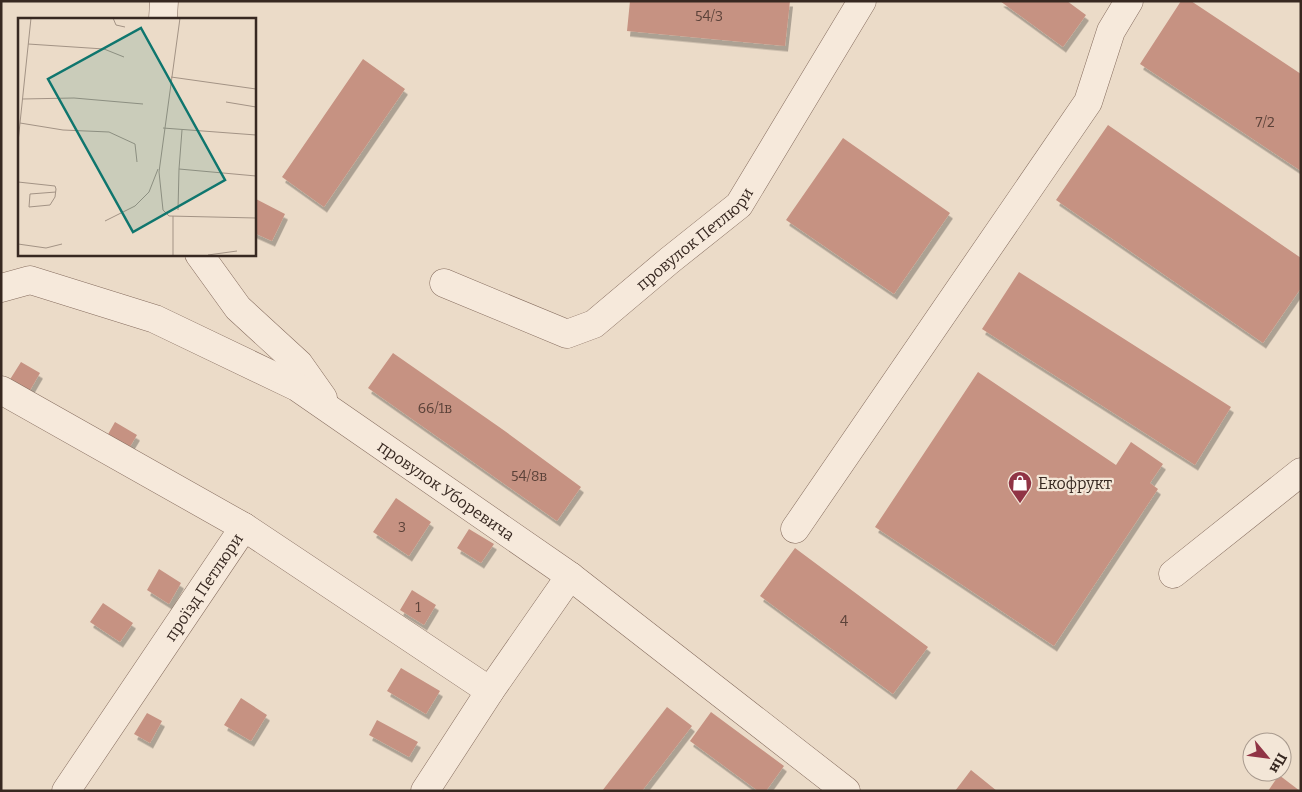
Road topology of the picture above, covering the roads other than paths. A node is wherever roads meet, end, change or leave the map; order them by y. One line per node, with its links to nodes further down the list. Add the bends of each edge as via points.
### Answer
1 (164, 1): 4 (street)
2 (862, 1): 6 (street, провулок Петлюри, via 739,205 594,324 567,334)
3 (1129, 1): 12 (street, via 1111,31 1088,102)
4 (163, 18)
5 (200, 255): 9 (street, via 238,308 299,364)
6 (444, 283)
7 (1, 288): 9 (street, провулок Уборевича, via 30,280 155,319 297,387)
8 (1, 390): 11 (street)
9 (334, 413): 14 (street, провулок Уборевича)
10 (1301, 472): 13 (street)
11 (244, 527): 15 (street, проїзд Петлюри); 16 (street, проїзд Петлюри)
12 (795, 529)
13 (1173, 574)
14 (570, 576): 15 (street); 18 (street, провулок Уборевича)
15 (490, 691): 17 (street)
16 (66, 791)
17 (425, 791)
18 (846, 791)

